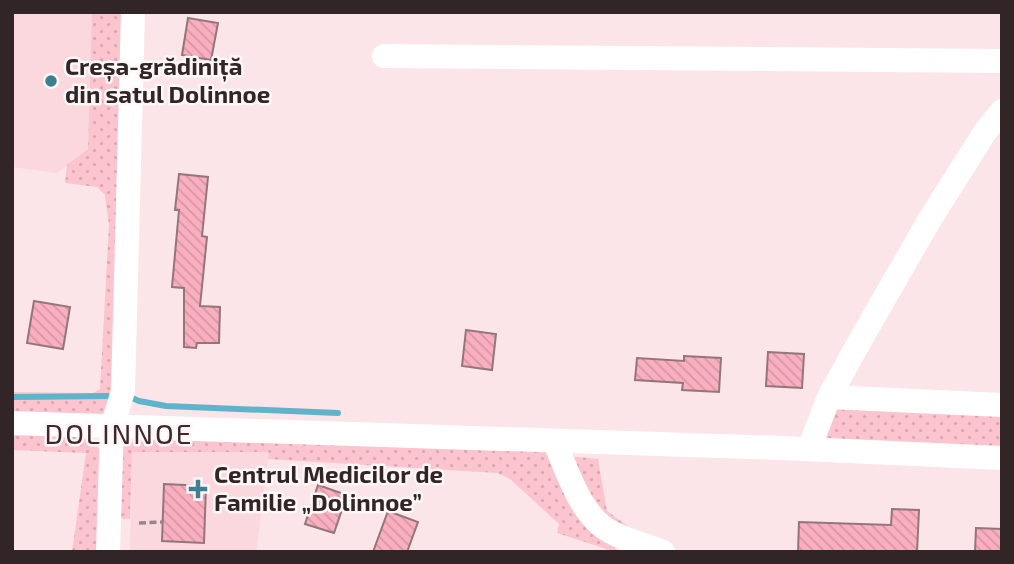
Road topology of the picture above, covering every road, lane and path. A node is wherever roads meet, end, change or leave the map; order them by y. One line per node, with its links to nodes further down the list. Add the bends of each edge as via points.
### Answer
1 (133, 12): 8 (street, via 123,391)
2 (384, 56): 3 (street)
3 (1002, 61)
4 (1002, 111): 5 (street, via 930,219)
5 (829, 397): 6 (street); 10 (street)
6 (1002, 405)
7 (12, 422): 8 (street)
8 (112, 427): 9 (street); 14 (street)
9 (554, 441): 10 (street); 15 (street, via 584,508 597,523)
10 (809, 449): 11 (street)
11 (1002, 458)
12 (163, 522): 13 (path)
13 (139, 523)
14 (108, 552)
15 (663, 552)

